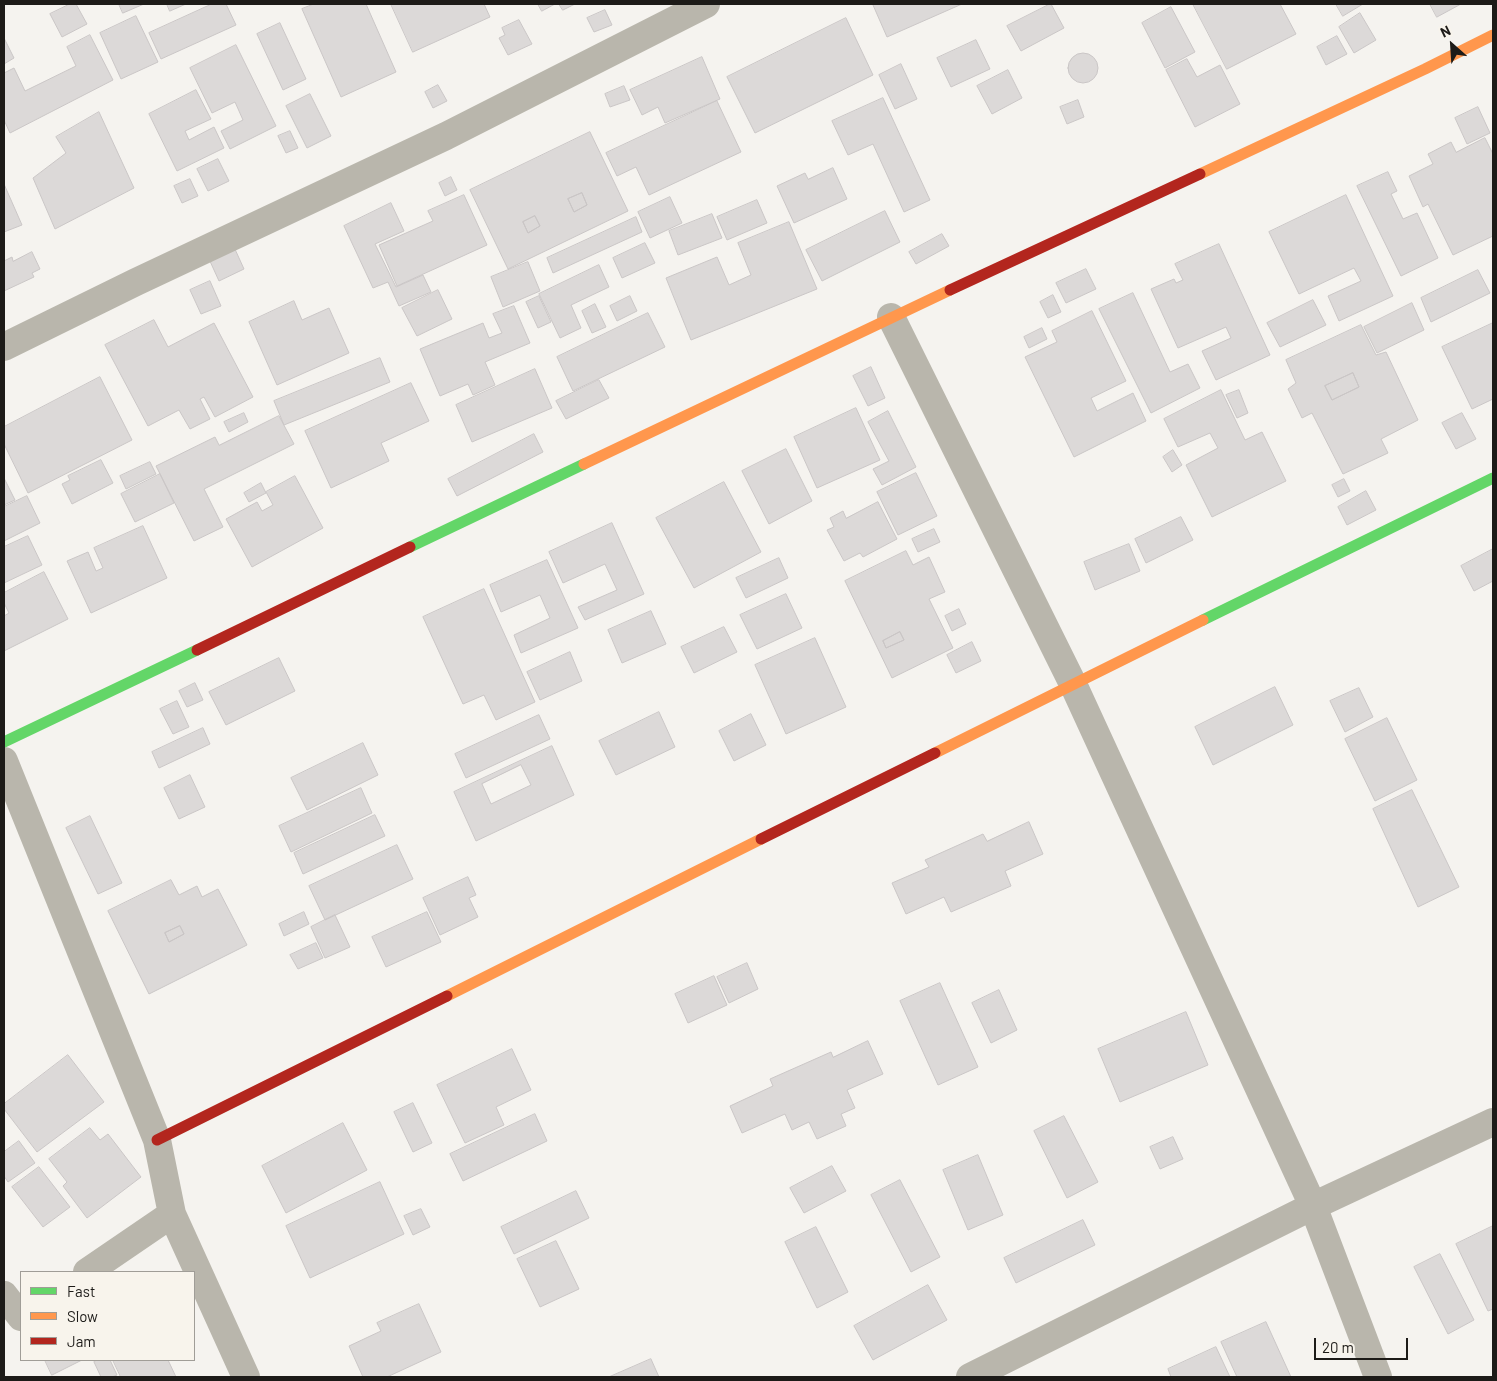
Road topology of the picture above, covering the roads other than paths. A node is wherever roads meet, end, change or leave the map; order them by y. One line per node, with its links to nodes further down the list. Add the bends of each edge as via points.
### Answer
1 (706, 4): 4 (street, via 446,136)
2 (1493, 35): 3 (street)
3 (891, 317): 6 (street); 7 (street)
4 (4, 347)
5 (1493, 478): 6 (street)
6 (1073, 684): 10 (street); 11 (street)
7 (4, 742)
8 (4, 761): 10 (street)
9 (1493, 1122): 11 (street)
10 (157, 1140): 12 (street)
11 (1313, 1206): 19 (street); 20 (street)
12 (172, 1214): 13 (street); 18 (street)
13 (88, 1271)
14 (4, 1294): 15 (street)
15 (20, 1316)
16 (20, 1318): 17 (street)
17 (4, 1330)
18 (246, 1377)
19 (970, 1377)
20 (1378, 1377)

